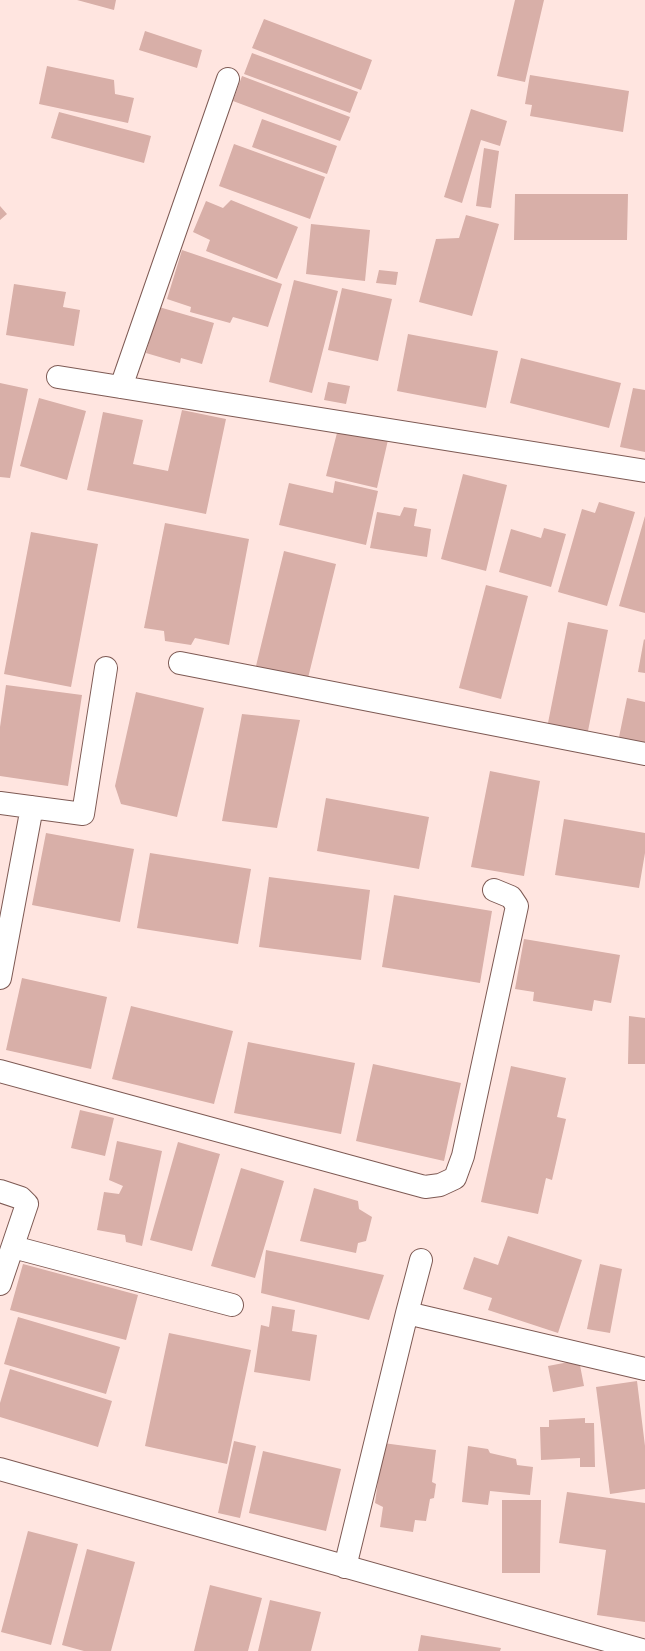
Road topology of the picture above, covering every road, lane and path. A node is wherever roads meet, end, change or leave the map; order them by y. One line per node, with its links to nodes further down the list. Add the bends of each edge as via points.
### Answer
1 (228, 79): 3 (street)
2 (58, 377): 3 (street)
3 (122, 387): 4 (street)
4 (645, 471)
5 (180, 663): 7 (street)
6 (106, 668): 9 (street, via 82,814)
7 (645, 754)
8 (0, 803): 9 (street)
9 (32, 807): 11 (street)
10 (494, 890): 12 (street, via 511,897 518,906 463,1156 455,1178 440,1185 425,1187)
11 (0, 978)
12 (0, 1071)
13 (0, 1191): 14 (street, via 21,1198 27,1204)
14 (13, 1247): 16 (street); 17 (street)
15 (421, 1260): 18 (street)
16 (0, 1284)
17 (232, 1305)
18 (407, 1313): 19 (street); 21 (street)
19 (645, 1368)
20 (0, 1469): 21 (street)
21 (345, 1567): 22 (street)
22 (645, 1651)

